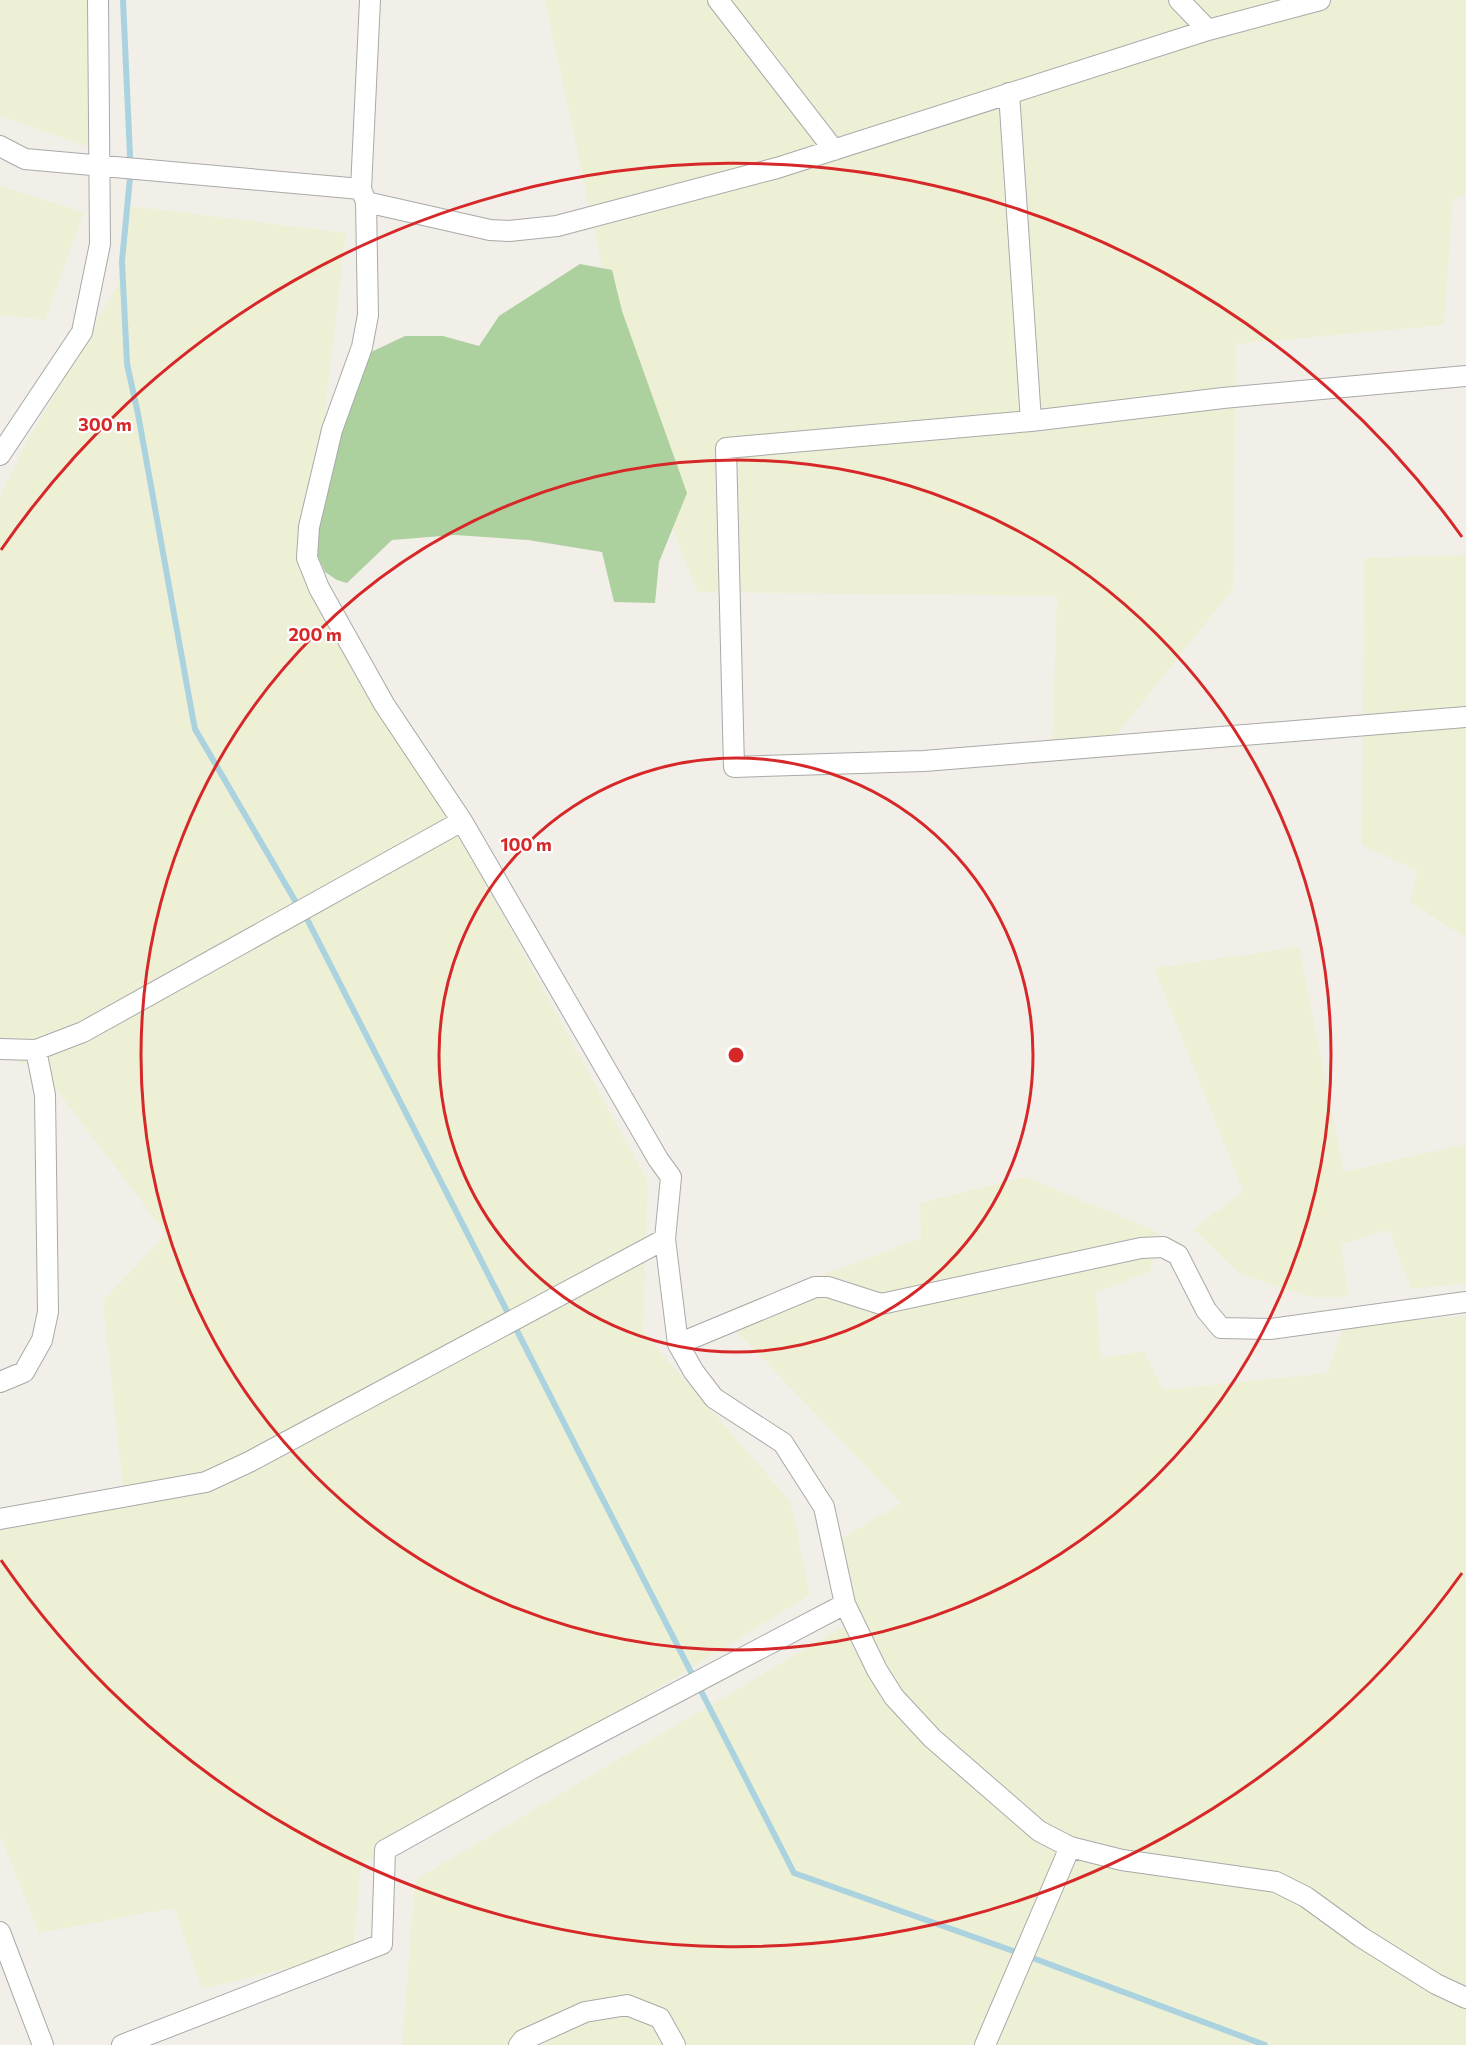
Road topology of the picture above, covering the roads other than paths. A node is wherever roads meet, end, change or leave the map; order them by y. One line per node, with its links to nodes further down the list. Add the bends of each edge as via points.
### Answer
1 (98, 0): 10 (street)
2 (370, 0): 11 (street)
3 (718, 0): 9 (street)
4 (1179, 0): 6 (street)
5 (1320, 0): 6 (street)
6 (1208, 30): 7 (street)
7 (1009, 93): 9 (street); 13 (street)
8 (0, 146): 10 (street, via 25,159)
9 (834, 150): 11 (street, via 557,226 509,231 490,230)
10 (107, 165): 11 (street); 14 (street, via 100,244 82,332)
11 (363, 195): 16 (street, via 369,315 362,347 332,430 309,527 307,558 319,588 384,704)
12 (1466, 376): 13 (street, via 1223,398)
13 (1031, 421): 15 (street, via 726,448 734,767 924,761)
14 (0, 455)
15 (1466, 717)
16 (462, 821): 18 (street, via 83,1032); 19 (street, via 671,1177)
17 (0, 1049): 18 (street)
18 (36, 1050): 22 (street, via 45,1095 48,1312 42,1340 24,1372)
19 (665, 1239): 21 (street); 23 (street, via 206,1482)
20 (1466, 1302): 21 (street, via 1270,1329 1221,1328 1206,1310 1178,1255 1163,1247 1141,1248 882,1305 828,1287 815,1287)
21 (678, 1344): 24 (street, via 714,1398 783,1443 819,1498)
22 (0, 1382)
23 (0, 1519)
24 (845, 1604): 25 (street, via 894,1697 932,1738 1039,1831); 29 (street, via 385,1850 382,1944)
25 (1070, 1847): 27 (street, via 1122,1860 1276,1882 1306,1897 1426,1978); 32 (street)
26 (0, 1932): 28 (street)
27 (1466, 1998)
28 (43, 2045)
29 (122, 2045)
30 (519, 2045): 31 (street, via 585,2012 627,2005 660,2018)
31 (675, 2045)
32 (985, 2045)

